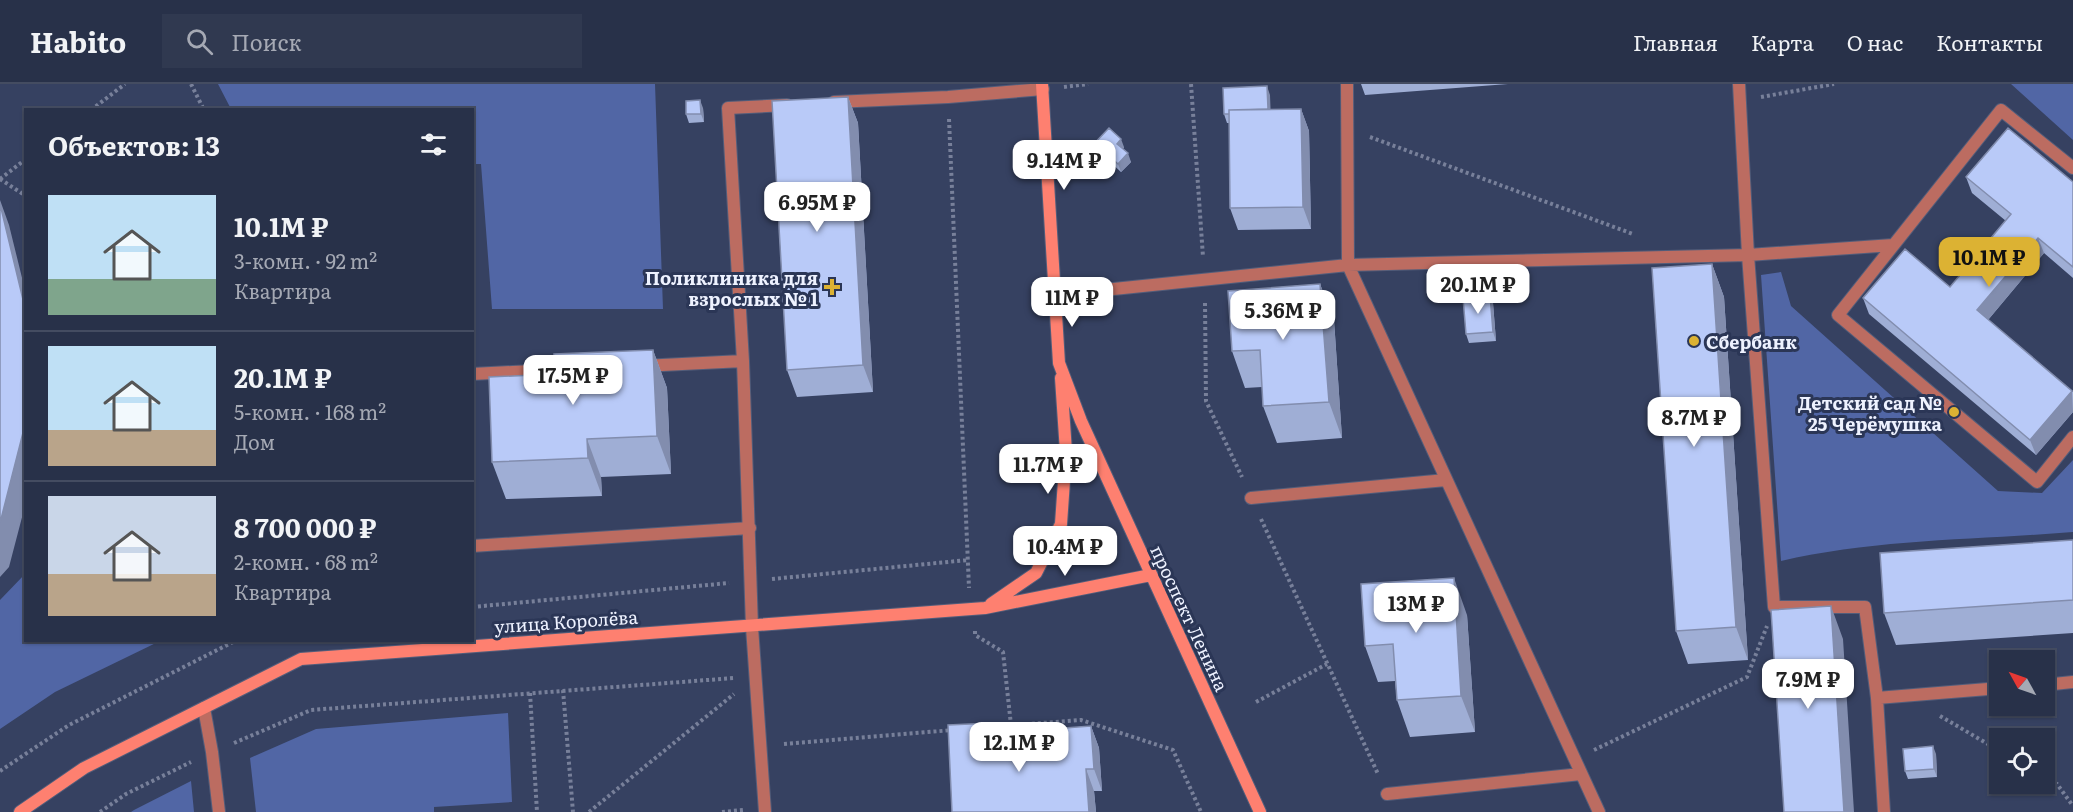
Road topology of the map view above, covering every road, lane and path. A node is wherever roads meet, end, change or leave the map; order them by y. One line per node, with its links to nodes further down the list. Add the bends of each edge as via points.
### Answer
1 (124, 84): 12 (path)
2 (191, 84): 13 (path)
3 (1191, 84): 23 (path)
4 (1347, 84): 14 (lane)
5 (1739, 84): 9 (lane)
6 (1834, 84): 9 (path)
7 (1043, 87): 8 (lane); 24 (street, проспект Ленина)
8 (948, 97): 10 (lane); 35 (path)
9 (1740, 100): 21 (lane)
10 (824, 103)
11 (800, 104): 25 (lane, via 728,108)
12 (94, 108)
13 (203, 108)
14 (1347, 129): 19 (path); 22 (lane)
15 (24, 161): 17 (path)
16 (2073, 168): 20 (lane, via 2001,110)
17 (0, 179): 18 (path)
18 (24, 195)
19 (1639, 236)
20 (1893, 245): 21 (lane); 30 (lane, via 1838,315 2037,482)
21 (1748, 255): 22 (lane); 39 (lane)
22 (1348, 266): 23 (lane); 31 (lane)
23 (1205, 280): 24 (lane); 32 (path, via 1206,401)
24 (1055, 295): 26 (street, проспект Ленина)
25 (743, 361): 27 (lane); 33 (lane)
26 (1059, 363): 36 (street, проспект Ленина); 40 (street, via 1066,452 1061,524 1036,573)
27 (625, 367)
28 (578, 369): 29 (lane)
29 (474, 374)
30 (2073, 436)
31 (1446, 480): 32 (lane); 62 (lane)
32 (1251, 498): 45 (path)
33 (750, 528): 34 (lane); 37 (lane)
34 (474, 546)
35 (968, 560): 37 (path); 41 (path)
36 (1151, 575): 40 (street, улица Королёва); 76 (street, проспект Ленина)
37 (751, 581): 38 (path); 42 (lane)
38 (474, 607)
39 (1774, 607): 53 (lane, via 1865,607); 62 (path, via 1747,677)
40 (985, 608): 41 (street, улица Королёва)
41 (971, 609): 42 (street, улица Королёва); 56 (path, via 975,634 1003,651)
42 (752, 627): 44 (street, улица Королёва); 46 (lane)
43 (233, 642): 63 (path, via 69,725)
44 (462, 644): 55 (street, улица Королёва, via 301,659)
45 (1327, 664): 54 (path); 66 (path)
46 (756, 676): 50 (path); 59 (lane); 73 (path)
47 (2073, 682): 48 (lane)
48 (2055, 684)
49 (1989, 689): 52 (lane)
50 (563, 690): 51 (path); 72 (path)
51 (530, 693): 61 (path, via 311,710); 71 (path)
52 (1906, 696): 53 (lane); 60 (path)
53 (1877, 698): 78 (lane)
54 (1256, 702)
55 (204, 708): 61 (lane); 68 (street, улица Королёва, via 84,768)
56 (1011, 725): 57 (path); 75 (path, via 1081,720 1173,750)
57 (987, 727)
58 (964, 729): 59 (path)
59 (762, 745): 74 (lane)
60 (1989, 745)
61 (212, 752): 69 (path, via 126,794); 70 (lane)
62 (1574, 759): 64 (lane)
63 (0, 771)
64 (1581, 774): 66 (lane); 77 (lane)
65 (2055, 783): 67 (path)
66 (1387, 794)
67 (2073, 806)
68 (20, 812)
69 (100, 812)
70 (219, 812)
71 (537, 812)
72 (573, 812)
73 (589, 812)
74 (765, 812)
75 (1201, 812)
76 (1260, 812)
77 (1599, 812)
78 (1884, 812)

